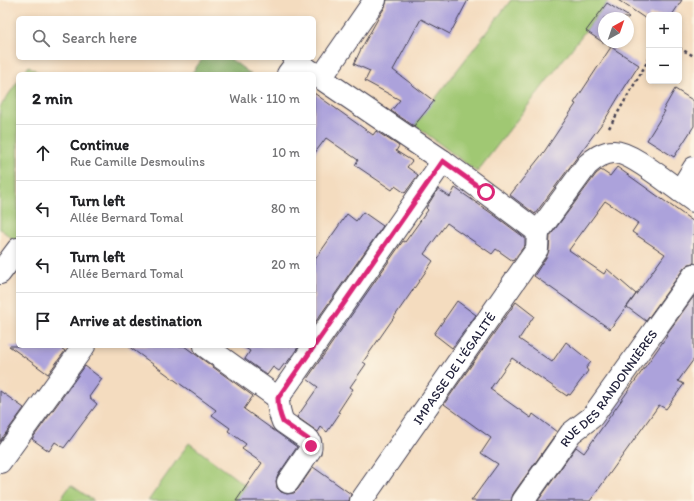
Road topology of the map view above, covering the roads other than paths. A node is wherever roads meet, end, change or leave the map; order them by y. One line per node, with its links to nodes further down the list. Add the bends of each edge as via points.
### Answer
1 (375, 0): 5 (street)
2 (290, 72): 3 (street, via 297,62)
3 (312, 72)
4 (316, 75): 5 (street)
5 (321, 78): 6 (street)
6 (443, 161): 9 (street); 13 (street)
7 (694, 168): 8 (street)
8 (687, 196): 9 (street, via 635,159 615,152 605,153 595,157 587,165)
9 (538, 232): 20 (street, IMPASSE DE L'ÉGALITÉ, via 537,249)
10 (16, 252): 11 (street)
11 (0, 274)
12 (694, 275): 21 (street, RUE DES RANDONNIÈRES, via 592,417 572,433)
13 (316, 343)
14 (83, 348): 18 (street)
15 (208, 348): 17 (street)
16 (313, 348): 17 (street)
17 (278, 398): 19 (street, via 283,422 311,443 310,450)
18 (0, 462)
19 (288, 482)
20 (361, 501)
21 (523, 501)

